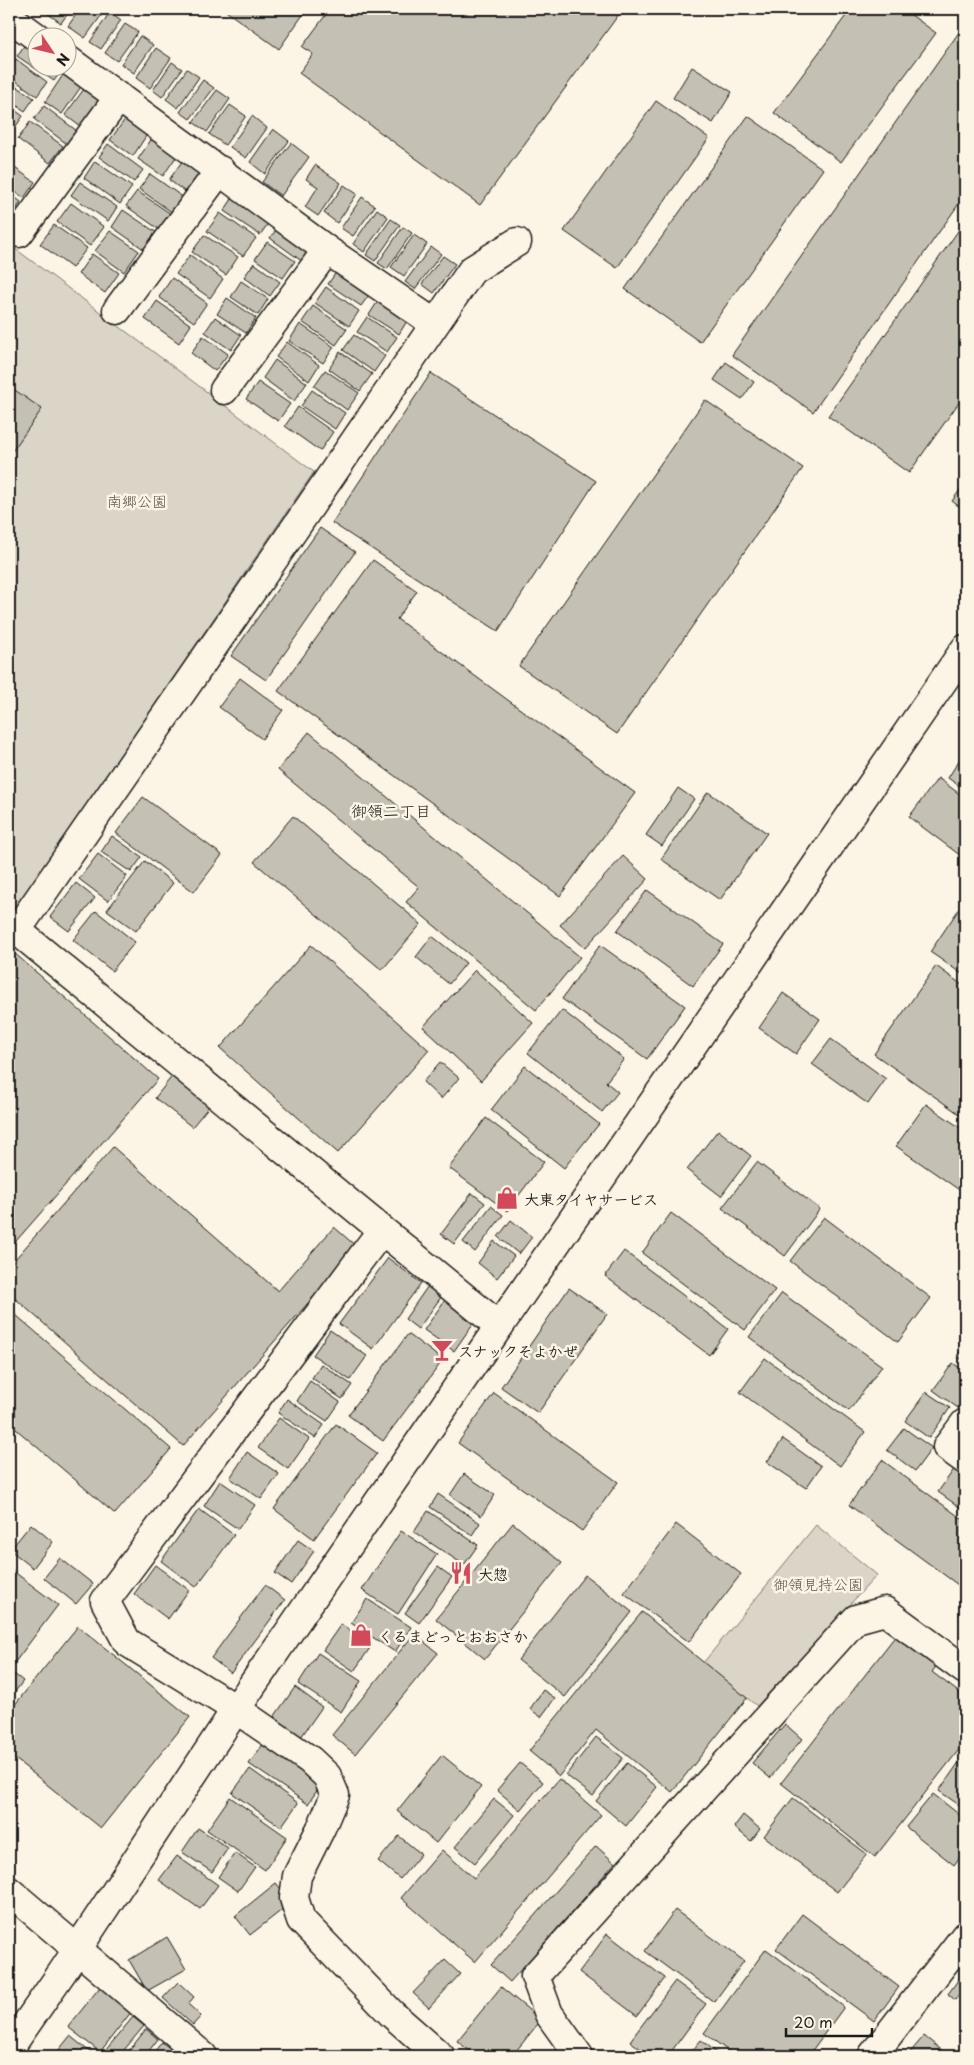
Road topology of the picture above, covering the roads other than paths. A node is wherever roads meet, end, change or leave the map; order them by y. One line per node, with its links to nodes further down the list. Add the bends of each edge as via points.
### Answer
1 (9, 17): 2 (street)
2 (28, 31)
3 (78, 67): 4 (street)
4 (119, 97): 5 (street); 6 (street)
5 (220, 170): 8 (street); 9 (street)
6 (19, 233)
7 (517, 242): 10 (street, via 472,270)
8 (327, 250): 10 (street); 11 (street)
9 (117, 310)
10 (434, 323): 13 (street, via 278,553)
11 (224, 390)
12 (965, 648): 15 (street)
13 (13, 927): 14 (street)
14 (382, 1230): 15 (street); 19 (street, via 105,1601 127,1642)
15 (499, 1326): 19 (street)
16 (965, 1423): 17 (street, via 947,1447)
17 (965, 1460)
18 (965, 1670): 26 (street, via 885,1611 856,1619 536,1976 549,2014)
19 (236, 1709): 22 (street); 25 (street, via 310,1760 327,1776 334,1795 297,1876 294,1898 301,1920 392,2014)
20 (9, 1891): 22 (street)
21 (965, 1936): 27 (street)
22 (77, 1950): 23 (street); 24 (street)
23 (9, 2049)
24 (203, 2056)
25 (440, 2056)
26 (579, 2056)
27 (872, 2056)

